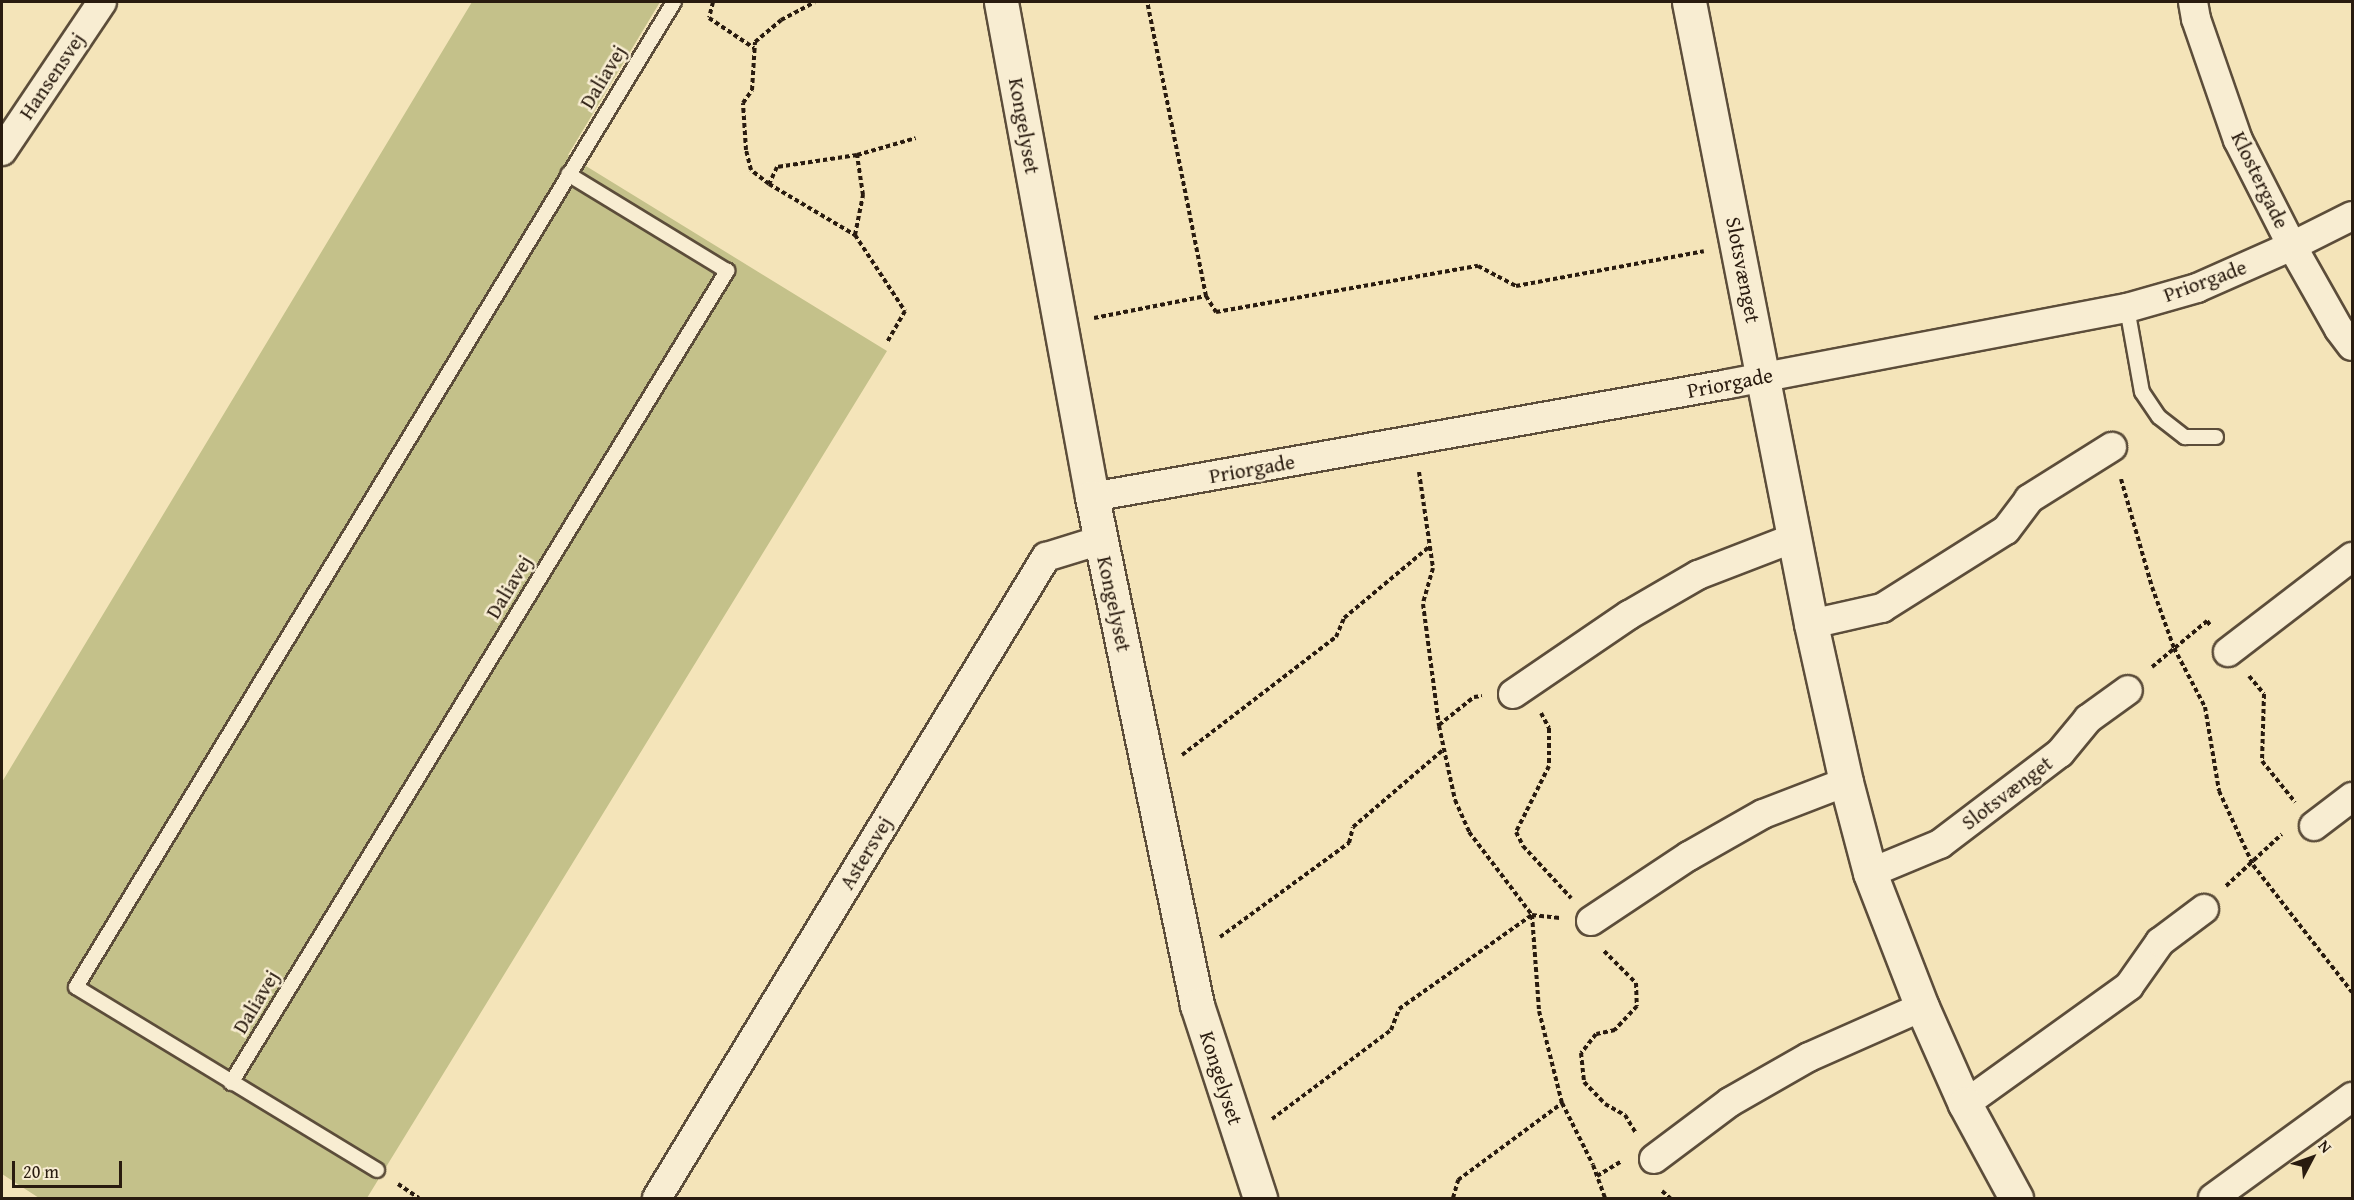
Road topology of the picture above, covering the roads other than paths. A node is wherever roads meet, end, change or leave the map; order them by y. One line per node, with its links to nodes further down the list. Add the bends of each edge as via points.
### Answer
1 (102, 2): 6 (street, Hansensvej)
2 (674, 2): 7 (lane, Daliavej)
3 (1001, 2): 15 (street, Kongelyset)
4 (1689, 2): 12 (street, Slotsvænget)
5 (2193, 2): 9 (street, Klostergade, via 2238,140)
6 (2, 151)
7 (568, 174): 30 (lane, Daliavej, via 76,987); 30 (lane, Daliavej, via 727,271)
8 (2352, 216): 9 (street, Priorgade)
9 (2292, 246): 10 (street, Priorgade, via 2197,288); 11 (street, Klostergade)
10 (2127, 308): 12 (street, Priorgade); 13 (lane, via 2142,392 2159,417 2185,436)
11 (2352, 346)
12 (1764, 377): 15 (street, Priorgade); 16 (street, Slotsvænget)
13 (2216, 436)
14 (2112, 447): 19 (street, via 2030,499 2006,530 1882,608)
15 (1092, 497): 17 (street, Kongelyset)
16 (1794, 538): 19 (street, Slotsvænget); 21 (street, via 1698,575 1629,615)
17 (1101, 540): 35 (street, Astersvej, via 1046,557); 36 (street, Kongelyset, via 1197,1005)
18 (2352, 557): 20 (street)
19 (1811, 624): 23 (street, Slotsvænget)
20 (2228, 652)
21 (1519, 690)
22 (2128, 690): 26 (street, Slotsvænget, via 2088,719 2061,753 1940,844)
23 (1846, 782): 26 (street, Slotsvænget); 28 (street, via 1763,814 1689,855)
24 (2352, 797): 25 (street)
25 (2314, 826)
26 (1870, 873): 29 (street, Slotsvænget)
27 (2204, 909): 32 (street, via 2160,942 2129,986)
28 (1591, 921)
29 (1922, 1007): 32 (street, Slotsvænget); 33 (street, via 1799,1063 1730,1102)
30 (231, 1083): 34 (lane, Daliavej)
31 (2352, 1097): 38 (street)
32 (1965, 1104): 37 (street, Slotsvænget)
33 (1654, 1159)
34 (377, 1170)
35 (657, 1198)
36 (1260, 1198)
37 (2016, 1198)
38 (2213, 1198)

